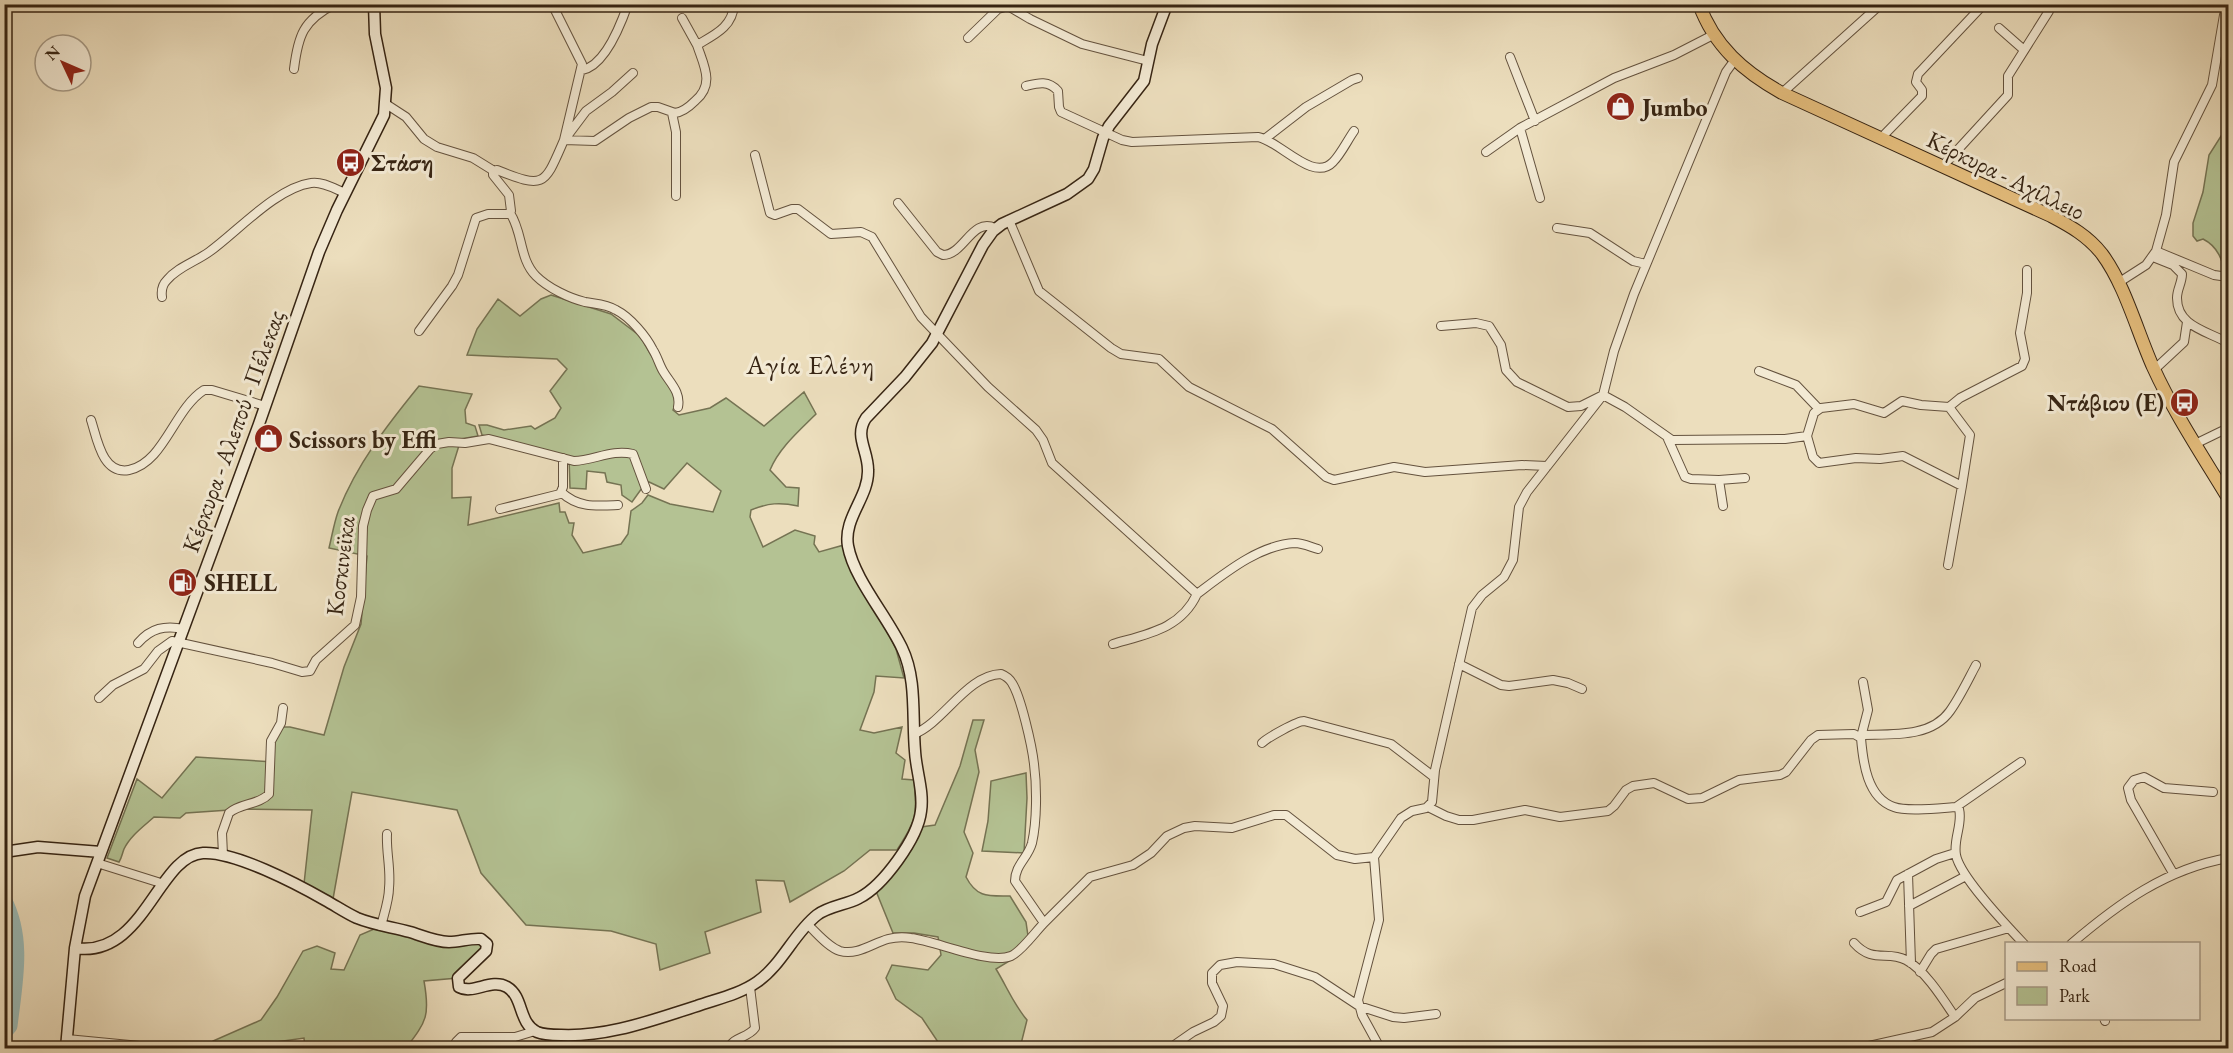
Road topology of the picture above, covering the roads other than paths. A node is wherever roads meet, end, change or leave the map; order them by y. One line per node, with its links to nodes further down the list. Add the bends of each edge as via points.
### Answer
1 (335, 4): 21 (street, via 315,17 300,37)
2 (374, 4): 27 (street, Κέρκυρα - Αλεπού - Πέλεκας)
3 (552, 4): 22 (street, via 579,55)
4 (628, 4): 22 (street, via 612,42 594,63)
5 (734, 4): 16 (street, via 729,24)
6 (1167, 4): 19 (street)
7 (1699, 4): 14 (main road, Κέρκυρα - Αχίλλειο)
8 (1881, 4): 26 (street)
9 (1984, 4): 34 (street, via 1918,74 1916,82 1922,96)
10 (2228, 4): 48 (street, via 2212,85 2174,162)
11 (2049, 11): 17 (street)
12 (682, 18): 16 (street)
13 (1999, 28): 17 (street)
14 (1713, 35): 20 (main road, Κέρκυρα - Αχίλλειο); 29 (street, via 1614,78)
15 (968, 38): 19 (street, via 998,9 1008,6 1082,44)
16 (697, 45): 28 (street, via 708,75 705,89 683,111)
17 (2024, 50): 38 (street, via 2006,79 2007,97)
18 (1510, 57): 29 (street)
19 (1148, 60): 32 (street, via 1142,85)
20 (1734, 61): 26 (main road, Κέρκυρα - Αχίλλειο); 49 (street)
21 (294, 69)
22 (582, 70): 35 (street)
23 (633, 73): 35 (street, via 586,111)
24 (1358, 78): 33 (street, via 1306,107)
25 (1026, 86): 32 (street, via 1041,82 1051,85 1058,91 1061,112)
26 (1782, 93): 34 (main road, Κέρκυρα - Αχίλλειο)
27 (386, 104): 39 (street, via 406,117 424,139 473,158); 40 (street, Κέρκυρα - Αλεπού - Πέλεκας)
28 (672, 113): 35 (street, via 651,107 595,141); 41 (street, via 677,142)
29 (1534, 121): 30 (street)
30 (1520, 128): 36 (street); 42 (street)
31 (1353, 131): 33 (street, via 1332,164 1318,169)
32 (1106, 132): 33 (street, via 1122,140 1140,142); 45 (street, via 1088,179 1067,194)
33 (1266, 138)
34 (1881, 138): 38 (main road, Κέρκυρα - Αχίλλειο)
35 (564, 140): 39 (street, via 549,174 539,181 528,182)
36 (1486, 152)
37 (755, 155): 57 (street, via 770,213 798,209 831,234 861,232 872,237 911,303)
38 (1942, 167): 52 (main road, Κέρκυρα - Αχίλλειο, via 2072,228 2100,252)
39 (494, 171): 44 (street, via 509,195)
40 (345, 193): 53 (street, via 312,182 279,197 212,250 168,278); 62 (street, Κέρκυρα - Αλεπού - Πέλεκας, via 315,262)
41 (676, 196)
42 (1540, 198)
43 (898, 203): 46 (street, via 943,255 952,253 981,226)
44 (510, 213): 56 (street, via 482,214 476,218 458,275); 63 (street, via 533,273 565,294 615,309 628,319 654,351 677,393)
45 (1009, 220): 46 (street); 72 (street, via 1039,291 1049,300 1121,354 1159,359 1188,387 1272,429 1326,477 1334,480 1394,466 1425,472)
46 (995, 228): 57 (street)
47 (1557, 228): 49 (street, via 1590,233 1634,261)
48 (2155, 254): 51 (street); 52 (street, via 2137,272); 54 (street, via 2182,274 2177,298)
49 (1646, 264): 61 (street, via 1614,351)
50 (2027, 270): 64 (street, via 2020,333 2023,363)
51 (2229, 277)
52 (2118, 283): 59 (main road, Κέρκυρα - Αχίλλειο)
53 (162, 297)
54 (2187, 322): 58 (street); 59 (street, via 2184,342)
55 (1441, 326): 61 (street, via 1476,322 1489,326 1501,345 1510,377 1563,406 1581,406)
56 (419, 331)
57 (938, 334): 84 (street, via 1036,430 1059,471); 95 (street, via 862,425 860,436 868,474 848,535 856,569 906,655)
58 (2229, 343)
59 (2155, 369): 70 (main road, Κέρκυρα - Αχίλλειο)
60 (1759, 371): 65 (street, via 1796,385)
61 (1603, 395): 69 (street); 72 (street)
62 (265, 406): 66 (street, via 204,390 181,413 158,450 129,470 108,464); 85 (street, Κέρκυρα - Αλεπού - Πέλεκας)
63 (678, 407)
64 (1949, 407): 65 (street, via 1902,401 1884,413 1854,404); 75 (street, via 1970,435)
65 (1818, 408): 68 (street)
66 (91, 420)
67 (2229, 428): 70 (street)
68 (1807, 436): 69 (street); 75 (street, via 1813,457 1819,463 1903,456)
69 (1668, 439): 74 (street, via 1684,477)
70 (2195, 444): 78 (main road, Κέρκυρα - Αχίλλειο)
71 (563, 458): 76 (street, Κοσκινεϊκα, via 588,460 620,451 633,454); 77 (street); 86 (street, Κοσκινεϊκα, via 489,439 443,443 430,449 396,489 373,496 363,526 361,597 355,625 307,673)
72 (1547, 466): 89 (street, via 1519,507 1513,560 1504,578 1472,608)
73 (1745, 478): 74 (street)
74 (1719, 480): 80 (street)
75 (1962, 486): 83 (street)
76 (646, 489)
77 (561, 492): 79 (street, via 572,502); 81 (street)
78 (2229, 498)
79 (618, 505)
80 (1723, 506)
81 (500, 509)
82 (1318, 549): 84 (street, via 1296,543 1274,548 1248,559)
83 (1948, 565)
84 (1197, 594): 88 (street, via 1181,618 1153,632)
85 (184, 629): 86 (street, Κέρκυρα - Αλεπού - Πέλεκας); 87 (street, via 160,627)
86 (180, 642): 93 (street, via 164,646 144,669 113,685); 107 (street, Κέρκυρα - Αλεπού - Πέλεκας)
87 (138, 643)
88 (1113, 644)
89 (1459, 664): 92 (street, via 1509,687 1553,680); 99 (street)
90 (1976, 665): 96 (street, via 1950,712 1937,724 1910,732)
91 (1863, 682): 96 (street, via 1868,710)
92 (1582, 690)
93 (99, 698)
94 (283, 708): 106 (street, via 281,723 271,741 269,794 229,813 222,833)
95 (914, 734): 116 (street, via 927,728 957,698 985,679 999,674 1010,680 1033,757 1035,780 1032,841 1015,881); 117 (street, via 922,800 920,818 911,838 870,891 824,911)
96 (1862, 736): 101 (street, via 1818,735 1786,772 1739,780 1702,798 1688,799 1654,783 1626,790 1608,811 1560,817 1525,810 1459,820); 102 (street, via 1865,770 1883,802 1896,808)
97 (1262, 743): 99 (street, via 1304,721 1391,744)
98 (2020, 762): 102 (street)
99 (1434, 777): 101 (street, via 1433,800)
100 (2213, 792): 110 (street, via 2164,788 2144,777 2131,783 2128,794)
101 (1428, 807): 108 (street, via 1401,818)
102 (1956, 807): 105 (street, via 1961,816)
103 (387, 834): 118 (street, via 389,890)
104 (4, 852): 107 (street, via 38,847)
105 (1955, 853): 111 (street); 112 (street)
106 (223, 855): 113 (street, via 193,854); 118 (street)
107 (99, 857): 113 (street); 123 (street, Κέρκυρα - Αλεπού - Πέλεκας, via 82,907)
108 (1374, 857): 116 (street, via 1355,859 1337,855 1286,815 1232,828 1184,828 1167,836 1133,865 1090,877); 128 (street, via 1379,920)
109 (2229, 858): 110 (street)
110 (2173, 873): 121 (street)
111 (1908, 874): 114 (street); 115 (street, via 1894,882 1885,904)
112 (1966, 876): 114 (street); 119 (street)
113 (164, 884): 123 (street, via 113,942 95,949)
114 (1909, 906): 124 (street)
115 (1860, 912)
116 (1044, 923): 117 (street, via 1013,955 1005,957 903,938 842,952)
117 (808, 925): 127 (street)
118 (381, 926): 131 (street, via 449,942 478,938 484,941 486,951 458,978 458,985 467,990 485,985 507,987 514,994 524,1021)
119 (2009, 928): 120 (street); 125 (street, via 1936,949)
120 (2022, 942)
121 (2074, 942)
122 (1854, 943): 124 (street, via 1874,956)
123 (75, 948): 132 (street, Κέρκυρα - Αλεπού - Πέλεκας)
124 (1911, 963): 125 (street)
125 (1920, 972): 130 (street)
126 (2005, 984): 130 (street, via 1975,998)
127 (750, 987): 131 (street, via 614,1032 580,1036); 135 (street, via 755,1028)
128 (1359, 1006): 129 (street, via 1398,1018); 136 (street, via 1315,977 1274,963 1220,965 1211,979 1223,1006 1221,1016); 137 (street)
129 (1436, 1014)
130 (1955, 1017): 138 (street, via 1932,1032)
131 (535, 1031): 134 (street, via 515,1037 461,1037)
132 (67, 1044): 133 (street)
133 (161, 1048)
134 (456, 1048)
135 (729, 1048)
136 (1170, 1048)
137 (1380, 1048)
138 (1860, 1048)

